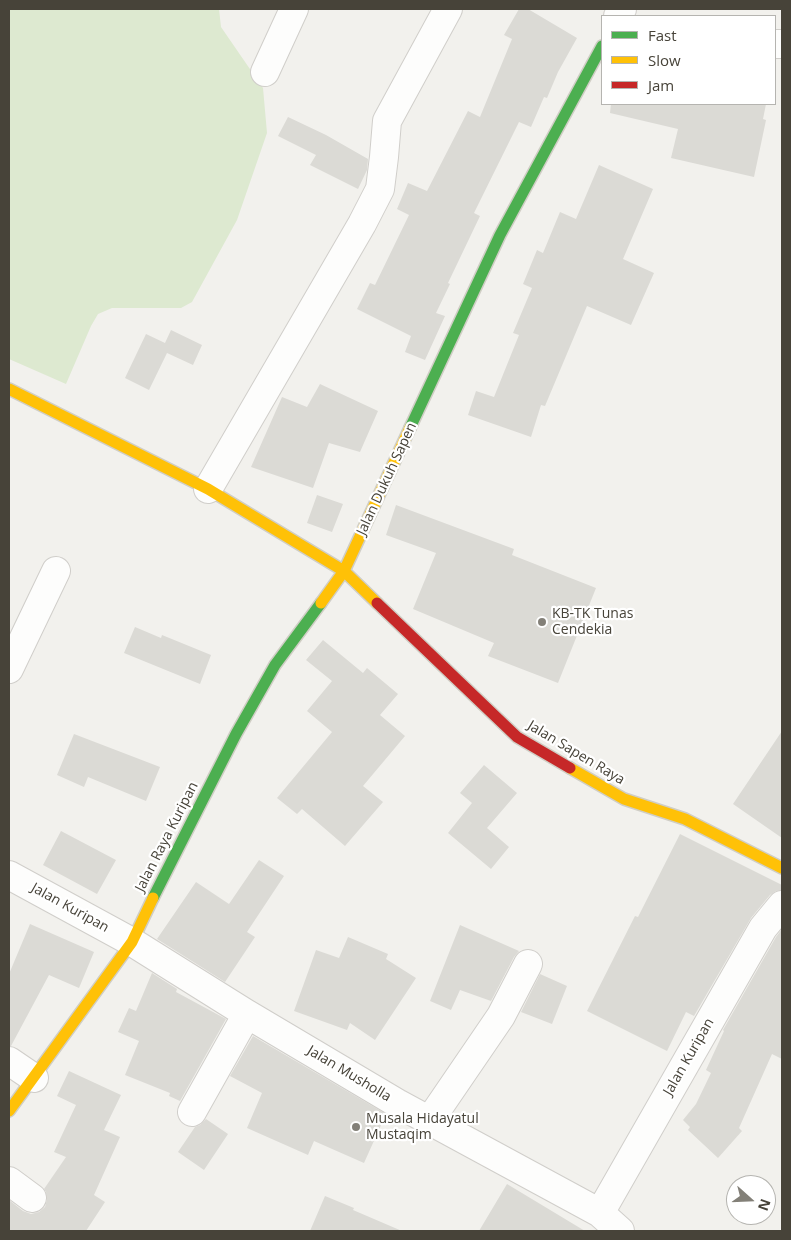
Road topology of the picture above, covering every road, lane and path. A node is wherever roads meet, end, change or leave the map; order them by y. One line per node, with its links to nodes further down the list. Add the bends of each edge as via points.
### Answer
1 (294, 9): 4 (street)
2 (448, 9): 6 (street, via 387,121 380,189)
3 (601, 48): 8 (street, Jalan Dukuh Sapen, via 500,235)
4 (265, 72)
5 (9, 390): 6 (street)
6 (208, 489): 8 (street)
7 (56, 571): 9 (street)
8 (344, 571): 10 (street, Jalan Sapen Raya, via 517,736 624,800 685,819); 13 (street, Jalan Raya Kuripan, via 275,665 193,817)
9 (9, 669)
10 (782, 868)
11 (9, 875): 13 (street, Jalan Kuripan)
12 (782, 905): 23 (street, Jalan Kuripan, via 763,928)
13 (132, 942): 15 (street, Jalan Musholla); 17 (street, Jalan Raya Kuripan)
14 (528, 964): 20 (street, via 501,1016)
15 (247, 1014): 19 (street); 20 (street, Jalan Musholla)
16 (9, 1061): 17 (street)
17 (34, 1078): 18 (street, Jalan Raya Kuripan)
18 (9, 1111)
19 (192, 1112)
20 (430, 1120): 23 (street, Jalan Musholla)
21 (9, 1181): 22 (street)
22 (32, 1198)
23 (600, 1213): 24 (street, Jalan Musholla)
24 (620, 1231)

